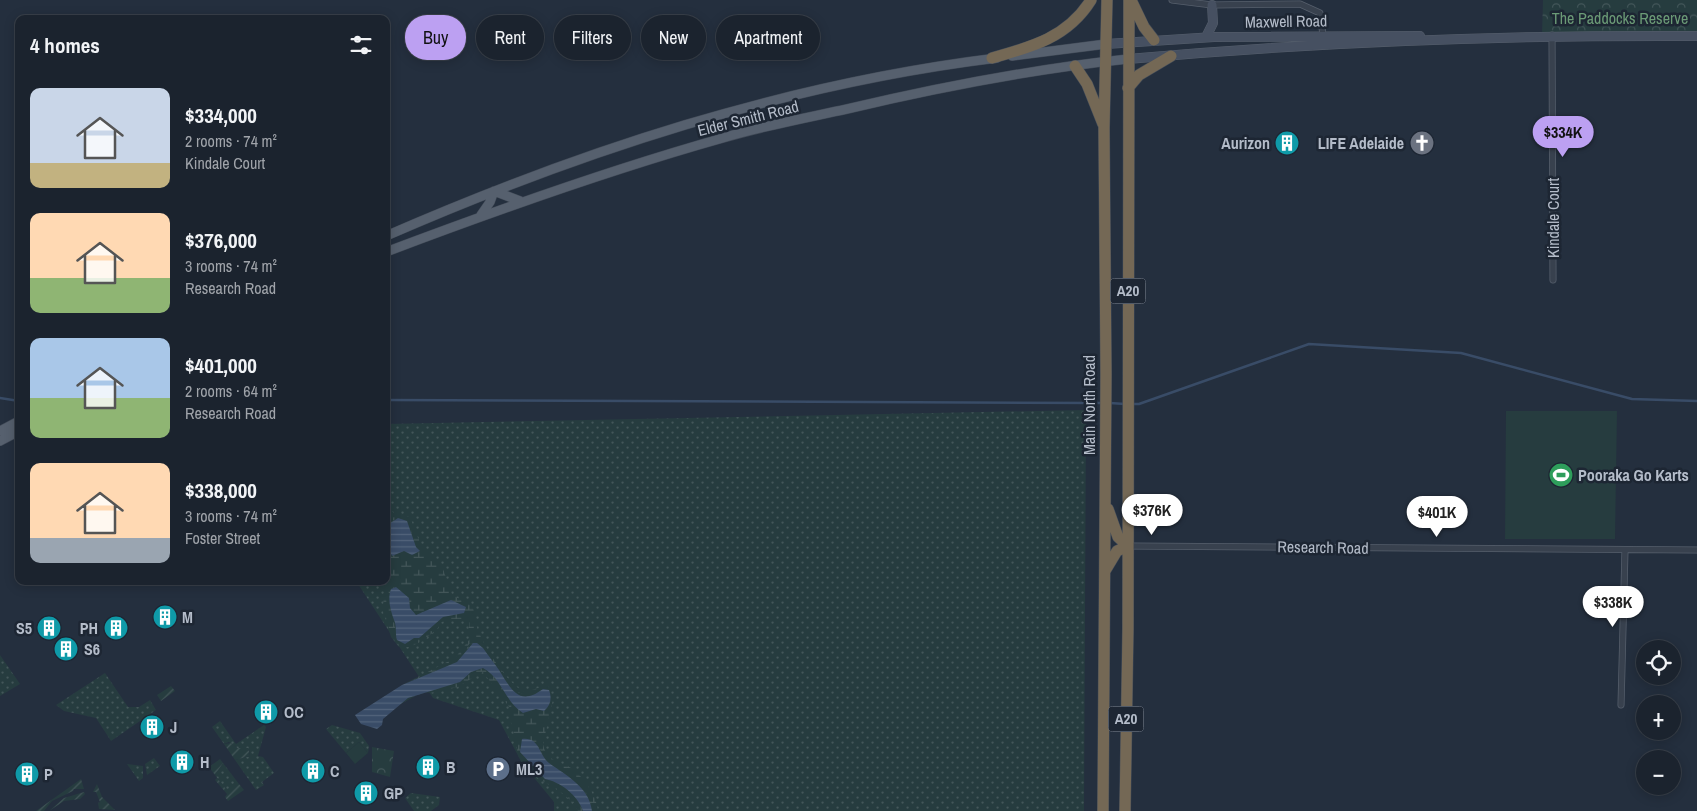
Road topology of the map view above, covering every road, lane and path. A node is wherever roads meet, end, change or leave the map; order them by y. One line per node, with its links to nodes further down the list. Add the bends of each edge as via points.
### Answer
1 (1091, 0): 18 (highway, via 1075,22 1051,39)
2 (1107, 0): 14 (highway, Main North Road / A20)
3 (1130, 0): 12 (highway); 13 (highway, A20)
4 (1172, 0): 5 (street)
5 (1212, 5): 6 (street, via 1300,4 1320,12); 10 (street, via 1213,23)
6 (1323, 35): 8 (street, Maxwell Road); 11 (street, Maxwell Road); 15 (street)
7 (1552, 35): 9 (street, Maxwell Road); 11 (street, Maxwell Road); 29 (street, Kindale Court)
8 (1248, 36): 10 (street, Maxwell Road); 16 (street)
9 (1697, 36)
10 (1206, 37): 12 (street, Maxwell Road)
11 (1465, 38): 15 (street, Maxwell Road)
12 (1154, 40): 13 (street, Maxwell Road)
13 (1128, 42): 14 (street, Maxwell Road); 19 (highway, A20)
14 (1106, 44): 18 (main road, Elder Smith Road); 20 (highway, Main North Road / A20)
15 (1322, 47): 16 (street, Maxwell Road)
16 (1248, 51): 17 (street, Maxwell Road)
17 (1171, 56): 19 (street, Maxwell Road); 22 (highway, via 1139,75)
18 (992, 58): 24 (main road, Elder Smith Road, via 886,74 723,113 617,145)
19 (1128, 59): 20 (main road, Elder Smith Road); 22 (highway, A20)
20 (1106, 62): 21 (main road, Elder Smith Road); 23 (highway, Main North Road / A20)
21 (1075, 66): 23 (highway, via 1087,84); 25 (main road, Elder Smith Road, via 927,90 725,137)
22 (1128, 88): 35 (highway, A20)
23 (1104, 128): 34 (highway, Main North Road / A20)
24 (494, 192): 25 (main road); 26 (main road); 27 (main road, Elder Smith Road)
25 (523, 201): 26 (main road, Elder Smith Road)
26 (479, 216): 28 (main road, Elder Smith Road)
27 (390, 234)
28 (390, 250)
29 (1553, 280)
30 (15, 423): 31 (main road)
31 (0, 431)
32 (15, 433): 33 (main road)
33 (0, 441)
34 (1105, 503): 35 (highway, via 1118,537); 38 (highway, Main North Road / A20)
35 (1128, 546): 36 (street, Research Road); 38 (highway, via 1117,551); 41 (highway, A20)
36 (1625, 550): 37 (street, Research Road); 39 (street)
37 (1697, 550)
38 (1104, 573): 40 (highway, Main North Road / A20)
39 (1621, 705)
40 (1103, 811)
41 (1124, 811)

